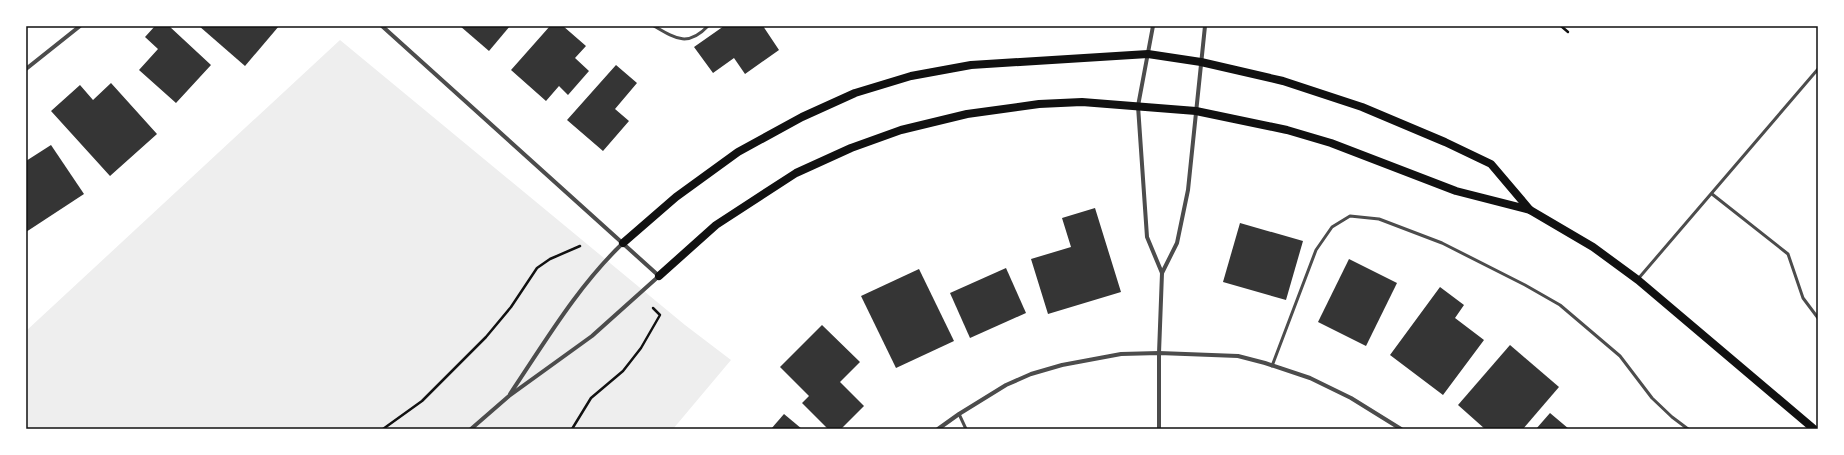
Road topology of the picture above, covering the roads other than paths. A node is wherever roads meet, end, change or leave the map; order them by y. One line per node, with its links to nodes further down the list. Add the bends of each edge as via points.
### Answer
1 (80, 26): 9 (street)
2 (382, 26): 15 (street)
3 (654, 26): 4 (lane, via 675,38 689,40)
4 (708, 26)
5 (1153, 26): 7 (street)
6 (1205, 26): 8 (street)
7 (1148, 54): 8 (main road); 11 (street); 15 (main road, via 971,65 911,76 855,93 802,116 738,152 676,197)
8 (1201, 62): 12 (street); 14 (main road, via 1283,81 1362,107 1444,142 1491,164)
9 (26, 69)
10 (1818, 69): 13 (lane)
11 (1138, 106): 12 (main road); 16 (street, via 1147,237); 17 (main road, via 1082,102 1039,104 967,114 901,130 851,148 790,177 716,225)
12 (1196, 111): 14 (main road, via 1287,130 1456,191); 16 (street, via 1188,190 1177,243)
13 (1712, 194): 18 (lane); 19 (lane, via 1788,254 1804,298)
14 (1530, 210): 18 (main road, via 1593,247)
15 (623, 243): 17 (street); 22 (street, via 604,261 565,311)
16 (1162, 273): 20 (street)
17 (659, 276): 22 (street, via 592,336)
18 (1638, 280): 30 (main road)
19 (1818, 318)
20 (1159, 353): 21 (street, via 1238,356); 23 (street, via 1121,354 1031,374 1006,385); 27 (street)
21 (1272, 366): 28 (street, via 1310,378 1351,398); 29 (lane, via 1316,250 1332,227 1350,216 1379,219 1442,243 1525,285 1560,306 1620,356 1652,398)
22 (509, 396): 24 (street)
23 (959, 414): 25 (street); 26 (lane)
24 (471, 429)
25 (938, 429)
26 (966, 429)
27 (1159, 429)
28 (1401, 429)
29 (1688, 429)
30 (1814, 429)

